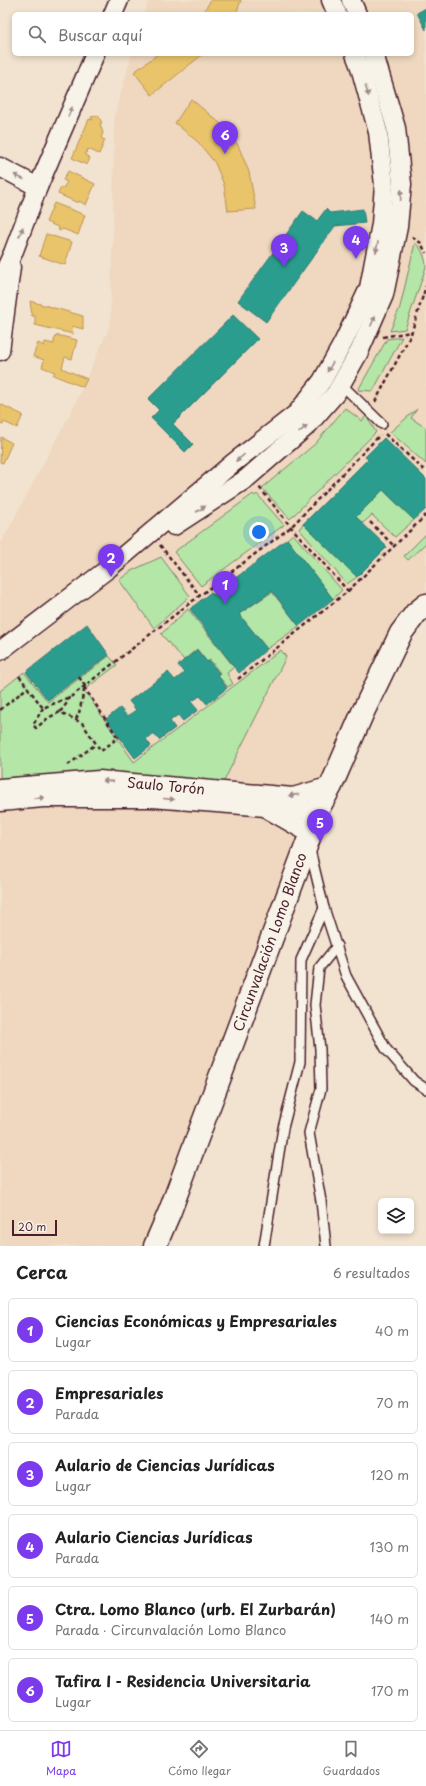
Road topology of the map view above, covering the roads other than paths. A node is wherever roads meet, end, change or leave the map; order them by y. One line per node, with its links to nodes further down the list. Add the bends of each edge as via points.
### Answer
1 (119, 0): 4 (street)
2 (331, 0): 5 (street)
3 (351, 0): 6 (street)
4 (114, 12)
5 (336, 12)
6 (357, 12)
7 (94, 56): 11 (street, one-way to 7)
8 (355, 56): 17 (street, one-way to 17, via 378,132 384,184 381,224 369,288 344,343 322,381 297,413)
9 (375, 56): 15 (street, one-way to 9, via 384,296 398,227 402,184 396,128)
10 (0, 167): 11 (street, one-way to 10)
11 (38, 187): 12 (street, one-way to 11)
12 (13, 253): 13 (street); 14 (street)
13 (0, 280)
14 (0, 349)
15 (341, 384): 16 (lane); 17 (street, one-way to 15, via 250,475 308,425)
16 (379, 421)
17 (109, 568): 19 (street)
18 (426, 605): 20 (street, Circunvalación Lomo Blanco, via 416,613 401,634)
19 (0, 651)
20 (331, 786): 21 (street, Saulo Torón, one-way to 21, via 293,796 99,780); 24 (street, Circunvalación Lomo Blanco)
21 (0, 788)
22 (0, 802): 23 (street, Saulo Torón, one-way to 23, via 43,798 152,798)
23 (265, 808): 24 (street, Saulo Torón); 25 (street)
24 (317, 811): 25 (street, Circunvalación Lomo Blanco)
25 (308, 837): 26 (lane); 29 (street, Circunvalación Lomo Blanco, via 173,1204)
26 (324, 908): 27 (lane); 30 (lane, via 301,960 300,1062 283,1128)
27 (337, 946): 28 (lane, via 346,976 386,1049 414,1081); 31 (lane, via 319,968 315,1005 322,1089 309,1133 322,1201)
28 (426, 1089)
29 (155, 1246)
30 (264, 1246)
31 (326, 1246)

